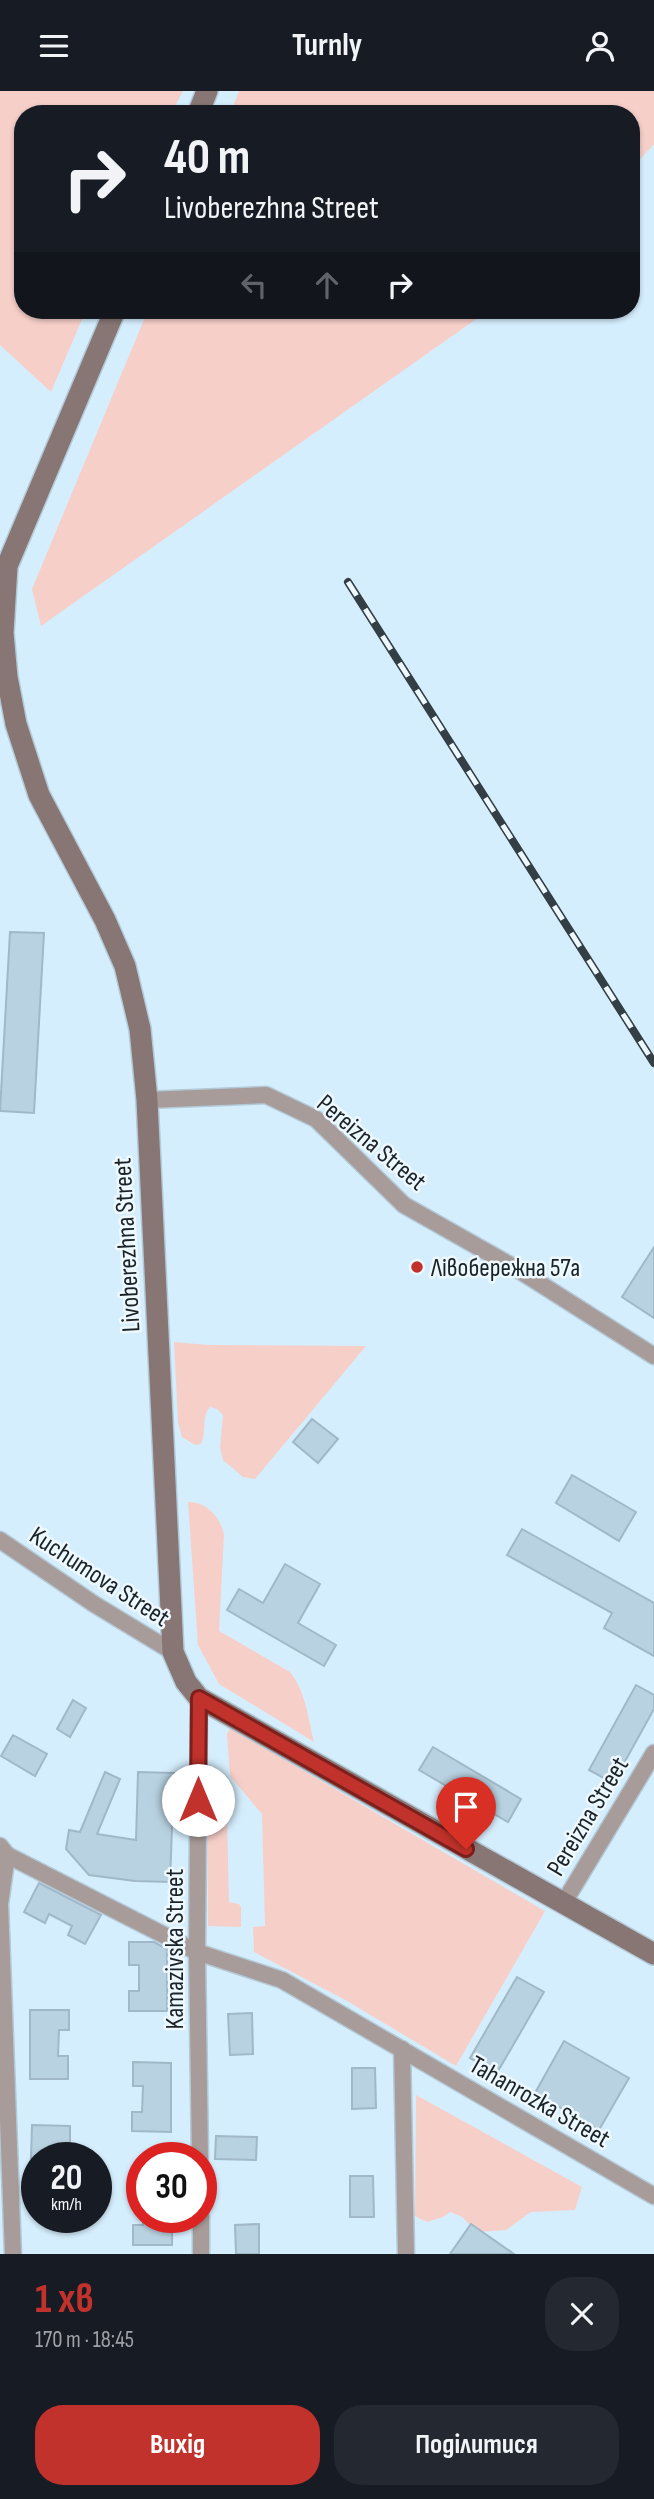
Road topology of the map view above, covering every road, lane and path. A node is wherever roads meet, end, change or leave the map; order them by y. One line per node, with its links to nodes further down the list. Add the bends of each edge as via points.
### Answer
1 (111, 319): 2 (main road, Livoberezhna Street, via 7,566)
2 (1, 633): 3 (main road, Livoberezhna Street, via 16,724 39,795 125,966 140,1029)
3 (147, 1100): 4 (street, Pereizna Street, via 266,1095 316,1119 404,1205 517,1269); 6 (main road, Livoberezhna Street)
4 (654, 1356)
5 (0, 1540): 6 (street, Kuchumova Street)
6 (173, 1652): 7 (main road, Livoberezhna Street)
7 (199, 1698): 10 (main road, Livoberezhna Street); 12 (street, Kamazivska Street)
8 (654, 1753): 10 (street, Pereizna Street)
9 (4, 1850): 11 (street); 12 (street, Tahanrozka Street)
10 (563, 1904): 13 (main road, Livoberezhna Street)
11 (0, 1905): 18 (street)
12 (197, 1952): 14 (street, Tahanrozka Street, via 282,1980); 15 (street, Kamazivska Street)
13 (654, 1954)
14 (402, 2049): 16 (street, Tahanrozka Street); 20 (street)
15 (200, 2142)
16 (654, 2196)
17 (201, 2233): 19 (street)
18 (13, 2254)
19 (201, 2254)
20 (406, 2254)

